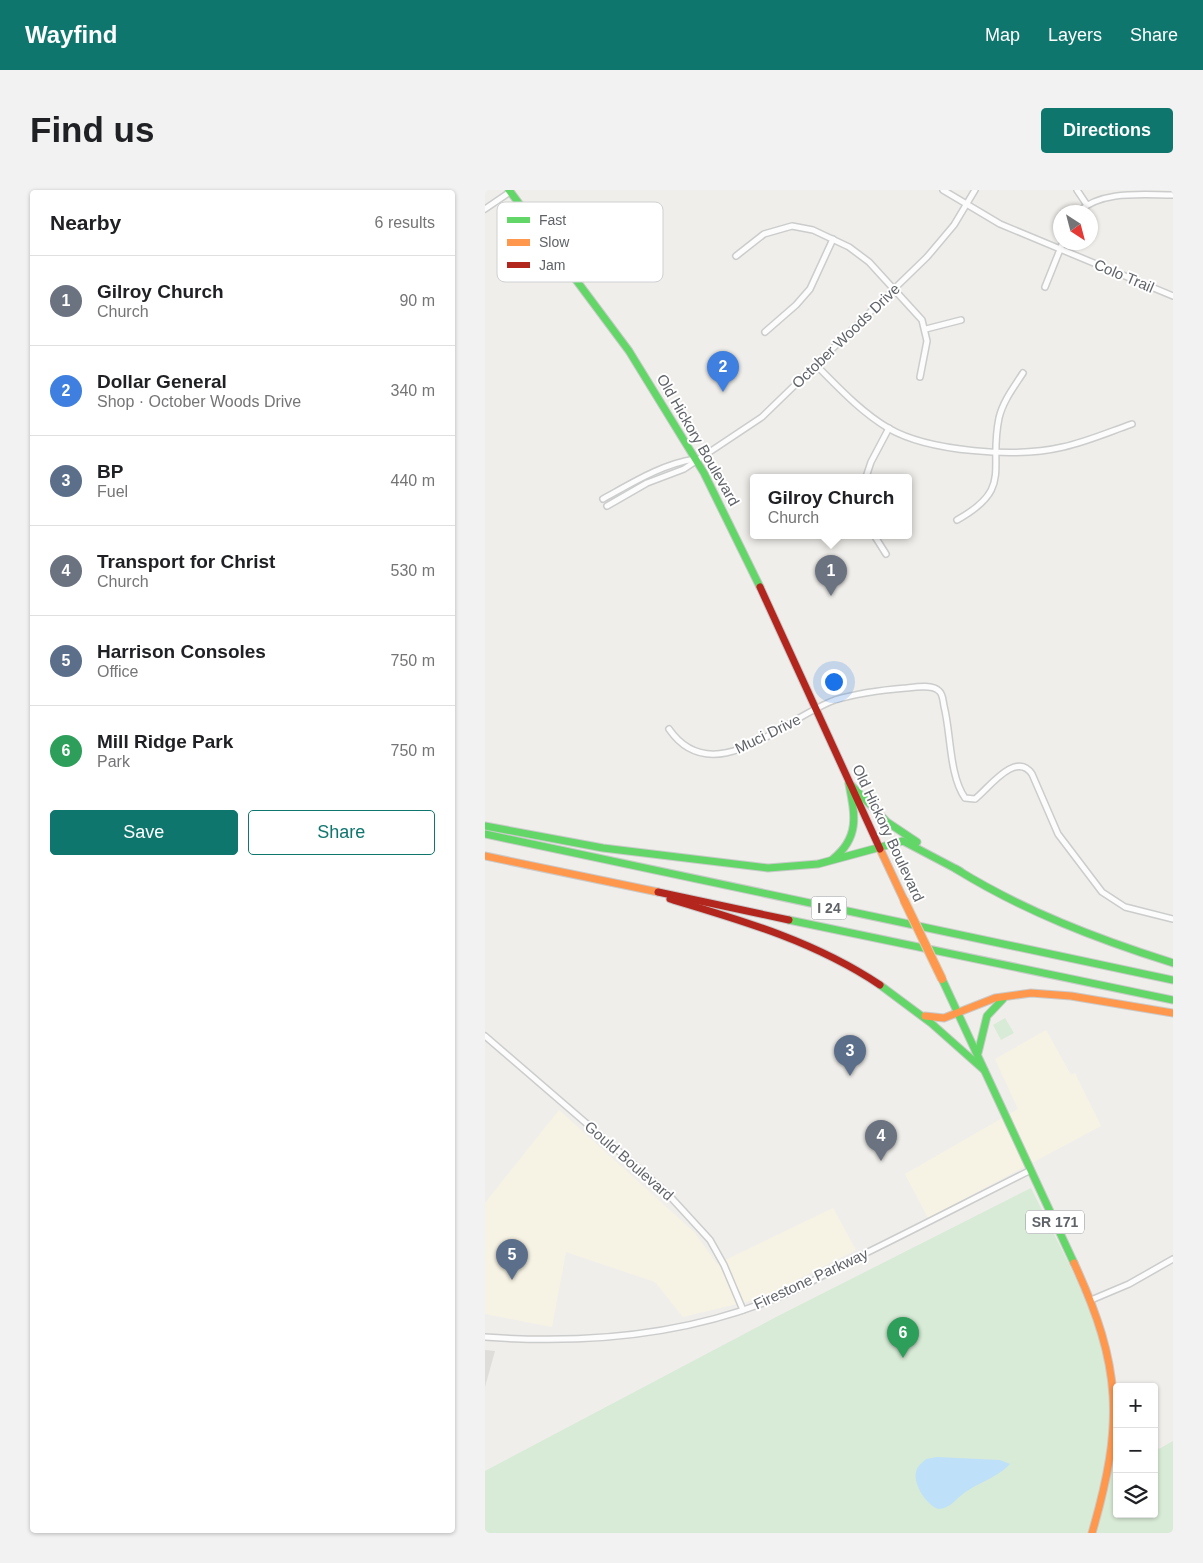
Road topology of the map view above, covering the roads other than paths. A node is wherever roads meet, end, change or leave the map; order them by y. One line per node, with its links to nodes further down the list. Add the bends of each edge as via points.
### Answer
1 (943, 190): 7 (street, Colo Trail)
2 (975, 190): 7 (street, October Woods Drive)
3 (1077, 190): 8 (street)
4 (510, 191): 6 (main road, Old Hickory Boulevard); 9 (street)
5 (1173, 195): 8 (street, via 1111,196)
6 (518, 202)
7 (967, 205): 11 (street, Colo Trail, via 1000,224); 17 (street, October Woods Drive, via 936,247)
8 (1087, 205)
9 (485, 209)
10 (833, 239): 14 (street, via 803,227 783,228 764,234); 17 (street, via 862,256); 21 (street, via 810,289)
11 (1053, 246)
12 (1060, 250): 16 (street)
13 (1062, 250): 18 (street, Colo Trail)
14 (736, 256)
15 (578, 282): 28 (main road, Old Hickory Boulevard, via 624,344)
16 (1045, 287)
17 (895, 289): 20 (street, via 918,313); 22 (street, October Woods Drive)
18 (1173, 296)
19 (961, 320): 20 (street)
20 (926, 329): 24 (street)
21 (765, 332)
22 (816, 365): 26 (street, via 862,410); 28 (street, October Woods Drive, via 762,417)
23 (1023, 373): 27 (street, via 1001,413)
24 (920, 377)
25 (1132, 424): 27 (street, via 1063,448 1034,452)
26 (889, 428): 27 (street, via 938,446); 29 (street)
27 (996, 450): 32 (street, via 991,494 979,507)
28 (696, 459): 30 (street, via 651,473); 31 (street, via 679,472 650,482); 35 (main road, Old Hickory Boulevard, via 728,519)
29 (867, 474)
30 (603, 499)
31 (607, 506)
32 (957, 520)
33 (877, 539): 34 (street)
34 (886, 554)
35 (815, 710): 36 (street, Muci Drive, via 745,747 722,754 696,751); 37 (main road, Old Hickory Boulevard); 45 (street, Muci Drive, via 835,700 870,692 922,686 937,690 947,714 957,782 965,798 975,798 1010,769 1027,768 1058,834 1102,892 1129,909)
36 (669, 729)
37 (849, 783): 40 (main road, Old Hickory Boulevard); 42 (main road, via 856,821 853,836 841,853); 43 (main road, via 887,822)
38 (485, 826): 42 (main road, via 583,845 731,865 781,867)
39 (485, 834): 47 (main road, I 24)
40 (880, 849): 42 (main road); 43 (main road, via 895,842 905,842); 50 (main road, Old Hickory Boulevard / SR 171, bridge)
41 (485, 856): 44 (main road, I 24)
42 (825, 862)
43 (960, 871): 46 (main road, via 1015,904 1073,930)
44 (605, 880): 49 (main road, I 24); 51 (main road, via 796,940 832,956)
45 (1173, 919)
46 (1173, 963)
47 (1173, 980)
48 (1012, 995): 50 (main road); 52 (main road, via 1035,993); 54 (main road, via 996,1004 986,1016)
49 (1173, 1000)
50 (957, 1012): 51 (main road, via 937,1019); 54 (main road, Old Hickory Boulevard / SR 171)
51 (920, 1014): 55 (main road, via 957,1042)
52 (1173, 1014)
53 (485, 1036): 59 (street, Gould Boulevard, via 685,1211 717,1251)
54 (978, 1053): 55 (main road, Old Hickory Boulevard / SR 171)
55 (984, 1070): 56 (main road, Old Hickory Boulevard / SR 171)
56 (1031, 1170): 58 (main road, Old Hickory Boulevard / SR 171); 59 (street, Firestone Parkway, via 792,1291)
57 (1173, 1259): 58 (street, via 1129,1284)
58 (1091, 1300): 61 (main road, Old Hickory Boulevard / SR 171, via 1108,1353 1115,1417 1109,1468)
59 (743, 1310): 60 (street, Firestone Parkway, via 686,1325 613,1336 562,1339)
60 (485, 1337)
61 (1092, 1533)

